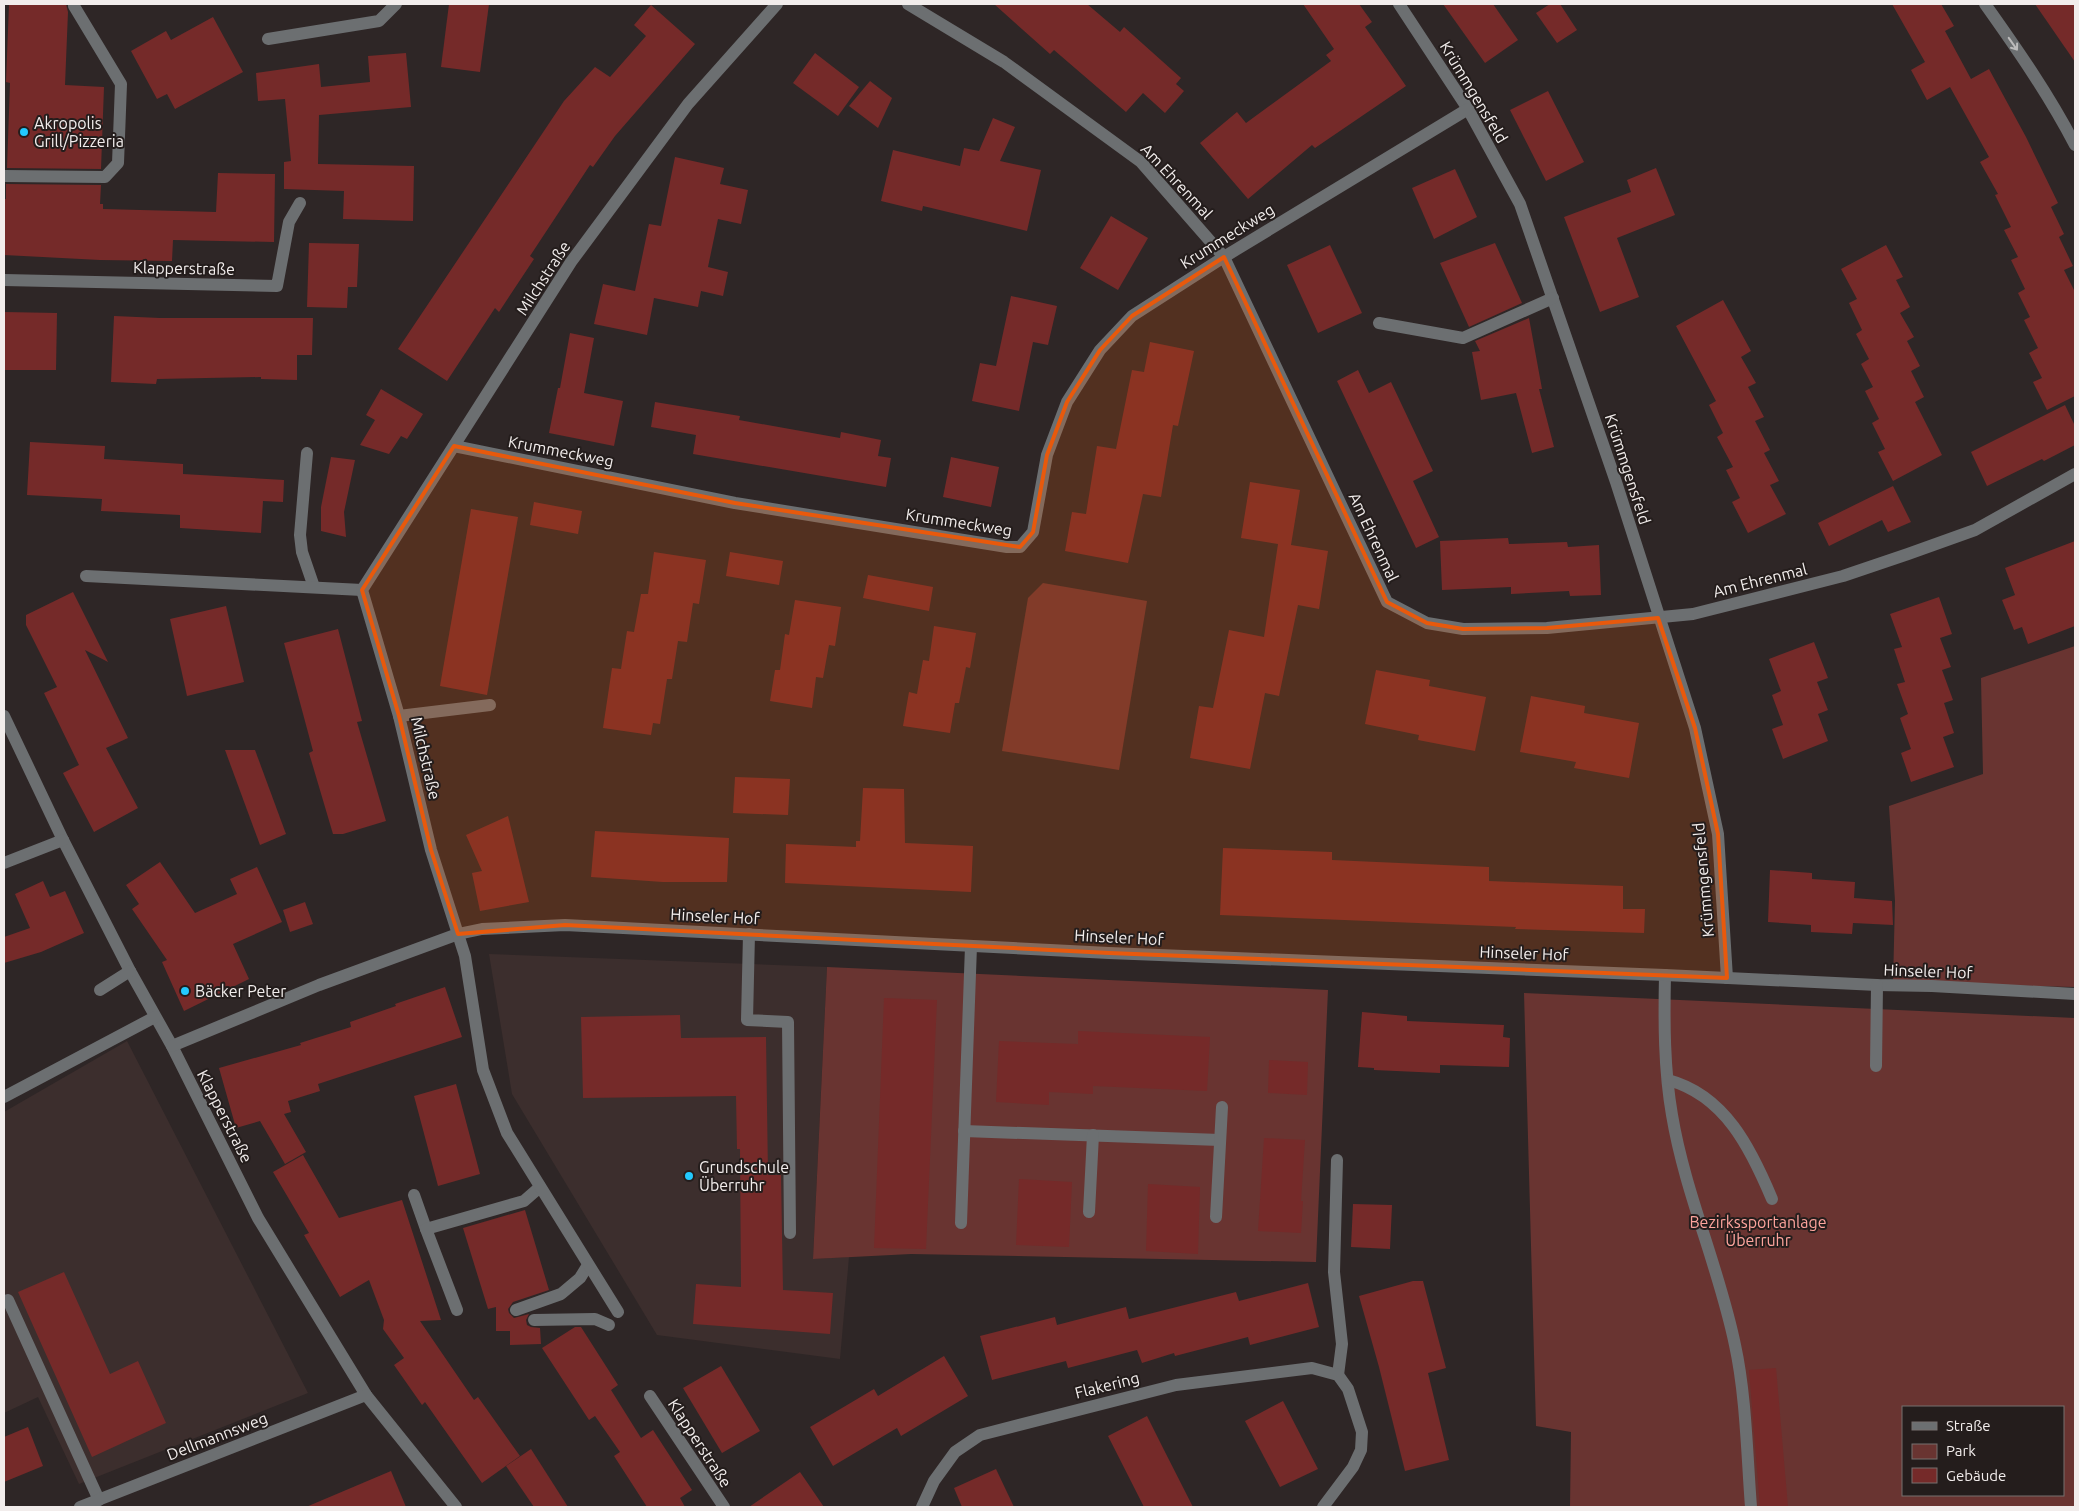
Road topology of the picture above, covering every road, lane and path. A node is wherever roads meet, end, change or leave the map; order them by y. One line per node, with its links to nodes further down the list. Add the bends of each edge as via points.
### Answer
1 (396, 4): 7 (street, via 379,22)
2 (777, 4): 16 (street, Milchstraße, via 688,104 571,262)
3 (908, 4): 12 (street, Am Ehrenmal, via 1004,62 1141,162)
4 (1398, 4): 8 (street, Krümmgensfeld)
5 (1985, 4): 9 (street, one-way to 9, via 2026,62)
6 (74, 6): 10 (street, via 121,84 118,164 105,177)
7 (268, 39)
8 (1468, 109): 12 (street, Krummeckweg); 14 (street, Krümmgensfeld, via 1520,204)
9 (2075, 145)
10 (4, 176)
11 (300, 203): 13 (street, Klapperstraße, via 289,222 276,286)
12 (1224, 257): 16 (street, Krummeckweg, via 1132,316 1100,350 1067,402 1047,455 1033,532 1020,547 735,503); 22 (street, Am Ehrenmal, via 1387,602 1427,623 1463,629 1546,628)
13 (4, 280)
14 (1553, 298): 15 (street, via 1463,338); 22 (street, Krümmgensfeld)
15 (1379, 323)
16 (454, 446): 21 (street, Milchstraße)
17 (307, 453): 20 (street, via 300,535)
18 (2075, 474): 22 (street, Am Ehrenmal, via 1975,530 1908,554 1826,580 1693,614)
19 (86, 576): 20 (street)
20 (314, 587): 21 (street)
21 (362, 590): 25 (street, Milchstraße)
22 (1658, 618): 33 (street, Krümmgensfeld, via 1695,728 1718,834)
23 (490, 706): 25 (street)
24 (4, 716): 26 (street, Klapperstraße)
25 (399, 716): 28 (street, Milchstraße, via 431,850)
26 (63, 840): 27 (street); 31 (street, Klapperstraße)
27 (4, 863)
28 (458, 934): 29 (street, Hinseler Hof, via 482,929 565,925); 38 (street, Hinseler Hof, via 319,985); 47 (street, via 465,956 484,1070 507,1133)
29 (749, 934): 30 (street, Hinseler Hof); 54 (street, via 747,1020 788,1022)
30 (971, 946): 32 (street, Hinseler Hof); 43 (street)
31 (130, 971): 35 (street); 37 (street, Klapperstraße)
32 (1665, 975): 33 (street, Hinseler Hof); 40 (street)
33 (1727, 978): 34 (street, Hinseler Hof)
34 (1877, 985): 36 (street, Hinseler Hof); 39 (street)
35 (100, 990)
36 (2075, 994)
37 (156, 1017): 38 (street, Klapperstraße); 41 (street)
38 (172, 1046): 63 (street, Klapperstraße, via 258,1218)
39 (1876, 1066)
40 (1668, 1080): 49 (street, via 1684,1084 1703,1095 1732,1123 1754,1157); 71 (street, via 1681,1158 1735,1346)
41 (4, 1097)
42 (1222, 1106): 45 (street)
43 (964, 1131): 44 (street); 52 (street)
44 (1093, 1136): 45 (street); 50 (street)
45 (1220, 1140): 51 (street)
46 (1337, 1160): 62 (street, via 1334,1272 1342,1344)
47 (540, 1187): 53 (street, via 524,1201); 55 (street)
48 (414, 1194): 53 (street)
49 (1772, 1199)
50 (1089, 1212)
51 (1216, 1218)
52 (961, 1223)
53 (426, 1229): 57 (street)
54 (790, 1233)
55 (588, 1264): 58 (street, via 580,1278 561,1294); 59 (street)
56 (8, 1300): 65 (street)
57 (457, 1310)
58 (516, 1310)
59 (618, 1312)
60 (534, 1320): 61 (street, via 595,1319)
61 (609, 1325)
62 (1338, 1375): 69 (street, Flakering, via 1312,1368 1176,1385 980,1435 955,1452 934,1481); 70 (street, via 1348,1389 1362,1432 1361,1450)
63 (366, 1395): 65 (street, Dellmannsweg); 67 (street, Klapperstraße)
64 (650, 1396): 68 (street, Klapperstraße)
65 (99, 1500): 66 (street, Dellmannsweg)
66 (80, 1507)
67 (456, 1507)
68 (724, 1507)
69 (922, 1507)
70 (1323, 1507)
71 (1751, 1507)

